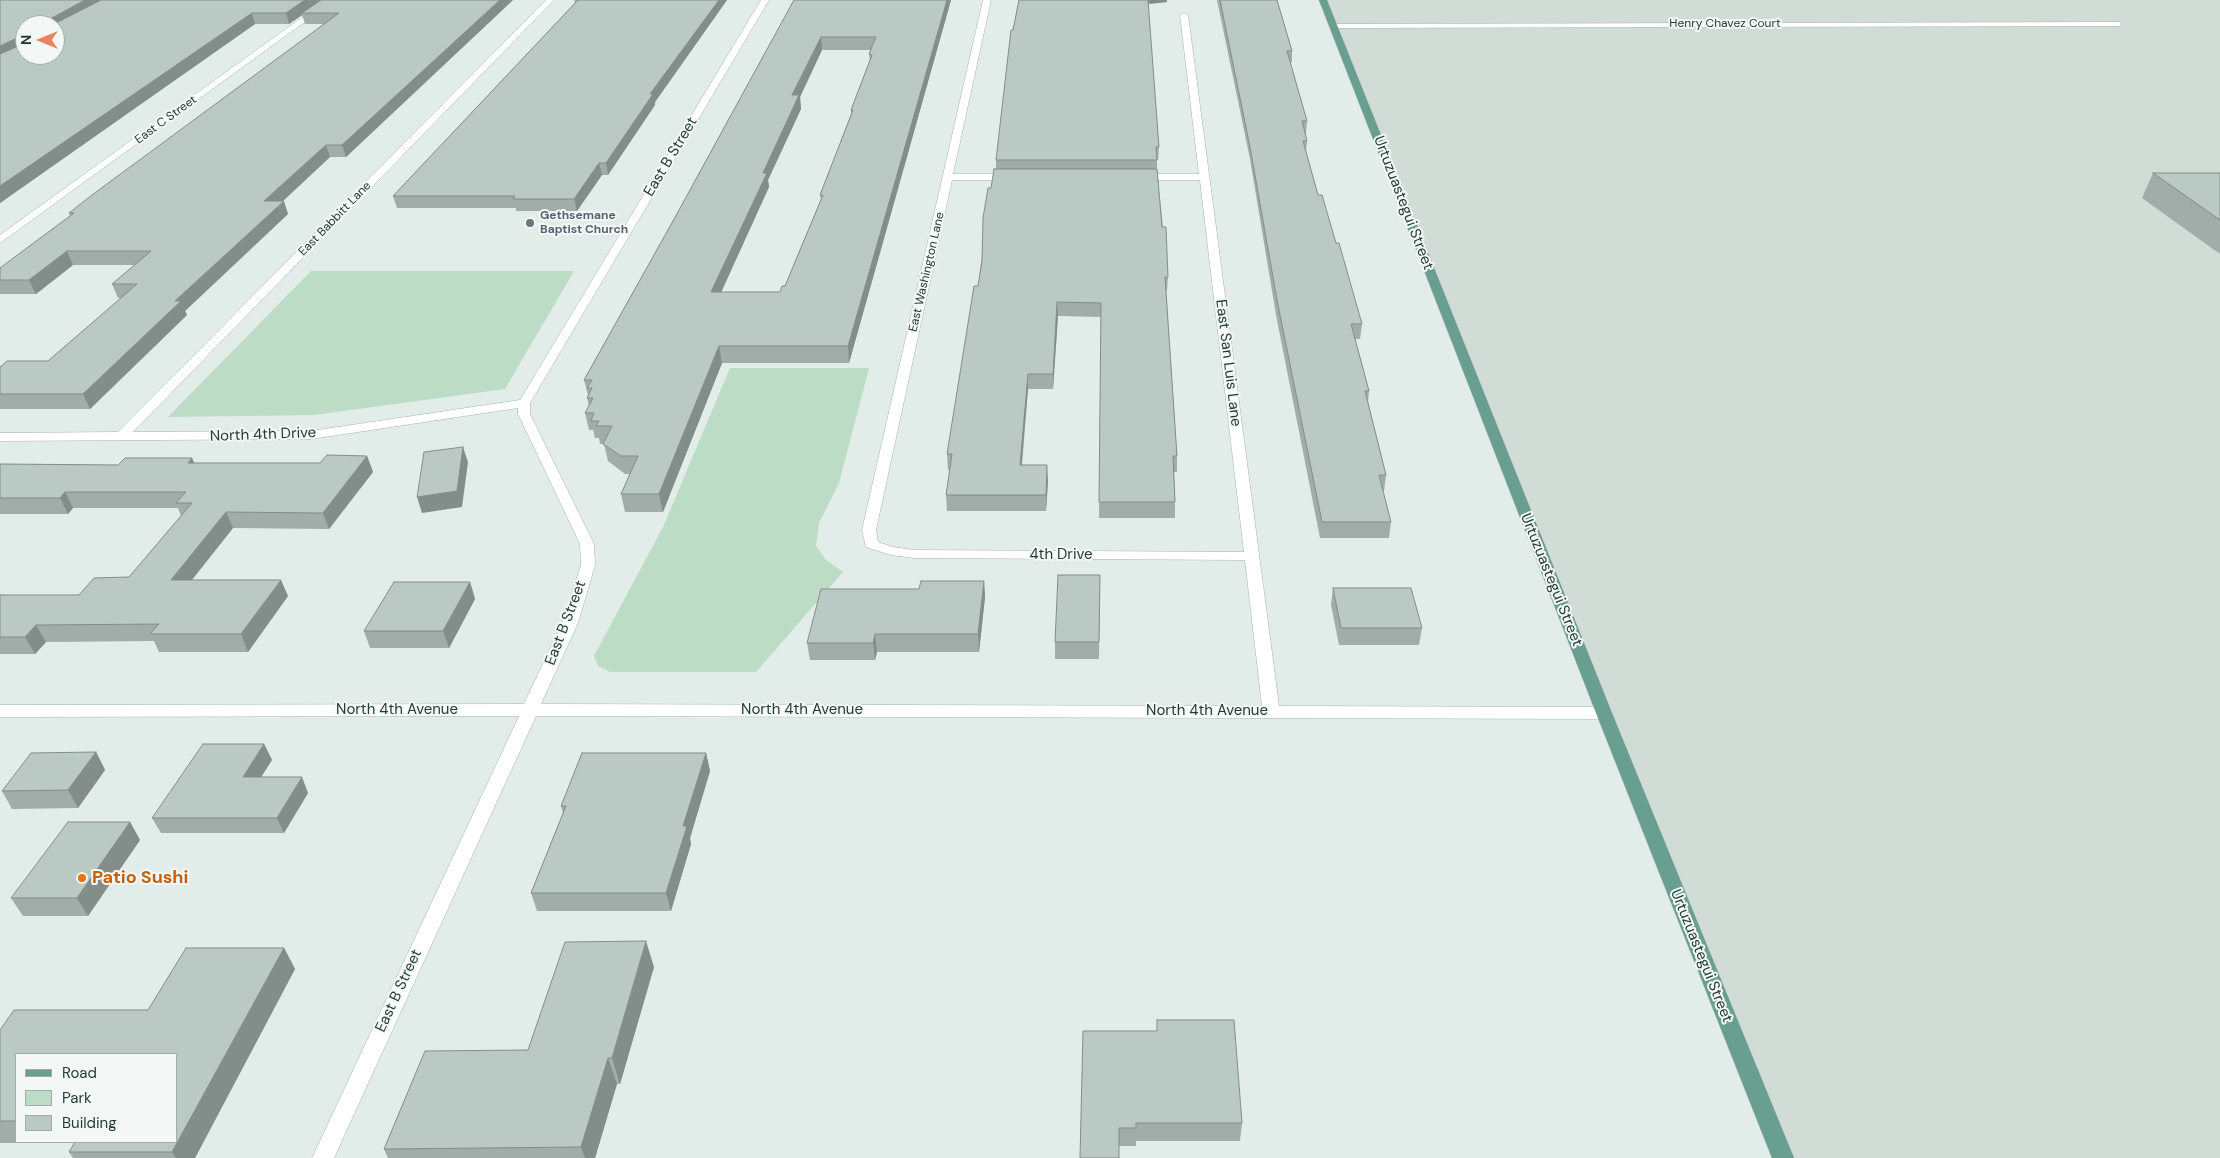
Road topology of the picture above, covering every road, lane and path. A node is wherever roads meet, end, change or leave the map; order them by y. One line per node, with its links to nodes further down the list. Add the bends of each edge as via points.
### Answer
1 (331, 0): 13 (street, East C Street)
2 (550, 0): 16 (street, East Babbitt Lane)
3 (765, 0): 14 (street, East B Street)
4 (987, 0): 9 (street, East Washington Lane)
5 (1323, 0): 8 (main road, Urtuzuastegui Street)
6 (1184, 15): 12 (street, East San Luis Lane)
7 (2118, 24): 8 (street, Henry Chavez Court)
8 (1333, 26): 22 (main road, Urtuzuastegui Street)
9 (948, 177): 10 (street); 17 (street, East Washington Lane, via 871,522)
10 (1027, 177)
11 (1125, 177): 12 (street)
12 (1203, 177): 18 (street, East San Luis Lane)
13 (0, 240)
14 (524, 403): 16 (street, North 4th Drive, via 311,435); 19 (street, East B Street, via 524,414 587,544 588,565 570,623)
15 (0, 437): 16 (street, North 4th Drive)
16 (121, 437)
17 (871, 544): 18 (street, 4th Drive, via 914,554)
18 (1253, 556): 21 (street, East San Luis Lane)
19 (530, 710): 20 (street, North 4th Avenue); 21 (street, North 4th Avenue); 23 (street, East B Street)
20 (0, 711)
21 (1271, 711): 22 (street, North 4th Avenue)
22 (1604, 713): 24 (main road, Urtuzuastegui Street)
23 (323, 1158)
24 (1782, 1158)

